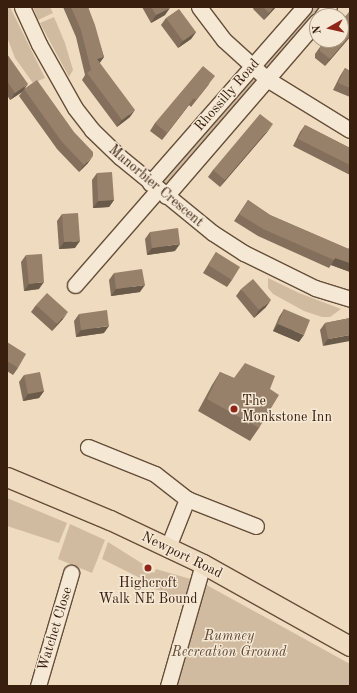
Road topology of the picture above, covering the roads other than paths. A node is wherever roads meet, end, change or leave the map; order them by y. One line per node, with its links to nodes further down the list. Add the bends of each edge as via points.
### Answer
1 (22, 7): 8 (street, Manorbier Crescent, via 56,77 83,119 104,143)
2 (199, 7): 5 (street, via 224,40)
3 (304, 7): 5 (street, Rhossilly Road)
4 (309, 30): 6 (street, Rhossilly Road)
5 (252, 66): 6 (street); 8 (street, Rhossilly Road)
6 (267, 79): 7 (street); 8 (street, Rhossilly Road)
7 (350, 130)
8 (158, 189): 9 (street); 10 (street, Manorbier Crescent, via 213,233 244,253 309,285)
9 (75, 285)
10 (350, 299)
11 (88, 447): 13 (street, via 155,474)
12 (7, 477): 15 (main road, Newport Road)
13 (187, 499): 14 (street); 15 (street)
14 (256, 526)
15 (168, 547): 16 (main road, Newport Road)
16 (203, 564): 18 (main road, Newport Road); 20 (street)
17 (71, 573): 19 (street, Watchet Close)
18 (350, 646)
19 (38, 686)
20 (168, 686)

